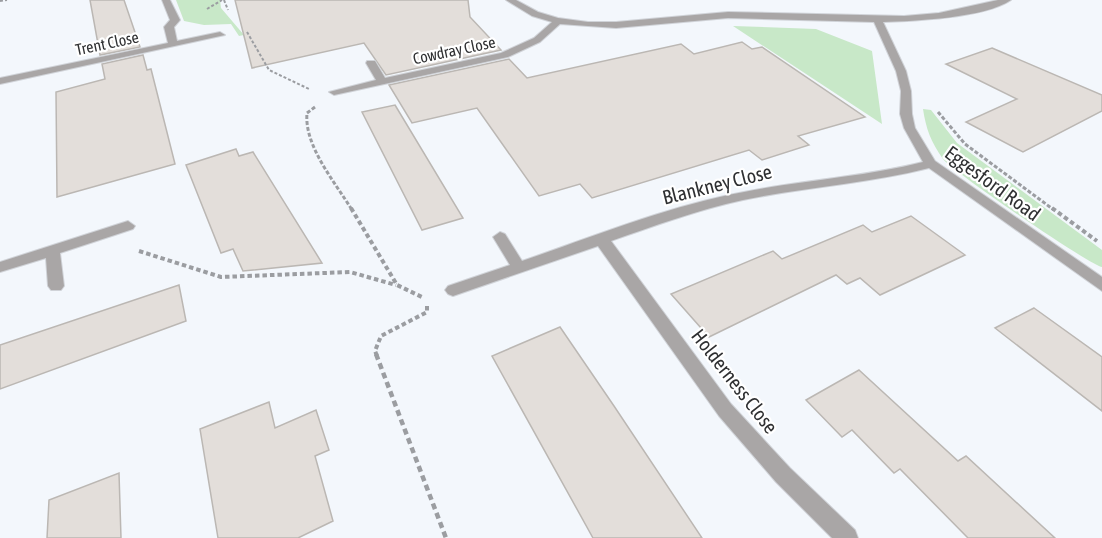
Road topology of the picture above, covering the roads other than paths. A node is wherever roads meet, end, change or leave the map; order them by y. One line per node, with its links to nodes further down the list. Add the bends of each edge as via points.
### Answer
1 (166, 0): 9 (street, via 175,20 169,27)
2 (510, 0): 7 (street, via 534,13)
3 (1007, 0): 6 (street, via 972,12)
4 (748, 2): 5 (street)
5 (756, 15): 6 (street); 7 (street, via 700,16 614,26)
6 (876, 18): 14 (street, Eggesford Road, via 892,42 912,135)
7 (560, 20): 11 (street, Cowdray Close, via 537,40 504,56)
8 (220, 35): 9 (street, Trent Close)
9 (173, 44): 12 (street, Trent Close)
10 (371, 63): 11 (street)
11 (381, 80): 13 (street, Cowdray Close)
12 (0, 81)
13 (334, 92)
14 (931, 164): 17 (street, Blankney Close, via 887,175 742,196 681,212); 21 (street, Eggesford Road)
15 (128, 226): 18 (street)
16 (500, 237): 19 (street)
17 (602, 240): 19 (street, Blankney Close); 24 (street, Holderness Close, via 725,410)
18 (53, 252): 20 (street); 22 (street)
19 (518, 266): 23 (street, Blankney Close)
20 (0, 267)
21 (1102, 285)
22 (56, 286)
23 (453, 290)
24 (847, 538)

